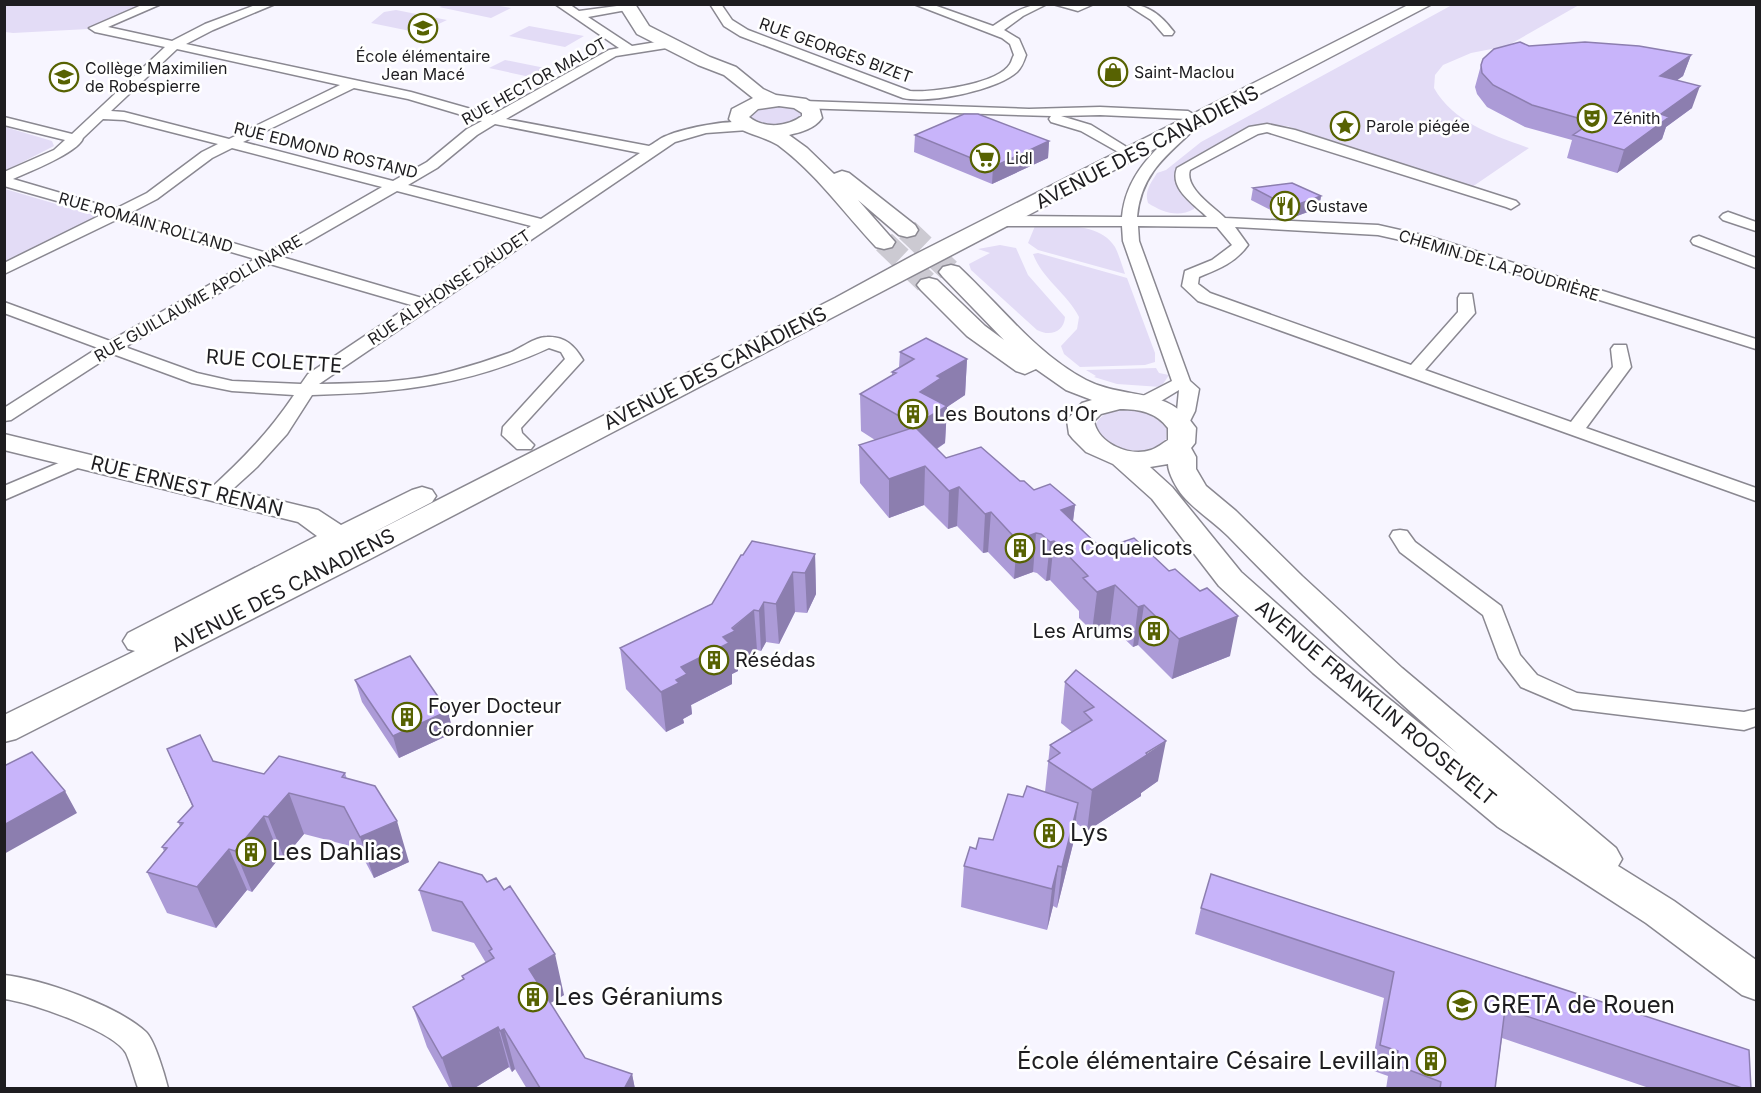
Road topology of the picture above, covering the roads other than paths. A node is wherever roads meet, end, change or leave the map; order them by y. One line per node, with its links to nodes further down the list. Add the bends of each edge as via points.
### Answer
1 (156, 4): 16 (street, via 95,28)
2 (270, 4): 16 (street)
3 (560, 4): 13 (street)
4 (715, 4): 21 (street, RUE GEORGES BIZET, via 728,23 744,33 908,95 922,97)
5 (919, 4): 14 (street)
6 (1042, 4): 14 (street)
7 (1058, 4): 8 (street, via 1071,8)
8 (1089, 4)
9 (1131, 4): 15 (street, via 1155,18)
10 (1404, 4): 28 (main road, AVENUE DES CANADIENS)
11 (1424, 4): 28 (main road, AVENUE DES CANADIENS)
12 (627, 6): 13 (street); 17 (main road, via 643,30)
13 (579, 15): 18 (street)
14 (996, 30): 21 (street, via 1015,42 1020,54 1015,67)
15 (1168, 32)
16 (174, 45): 20 (street); 25 (street)
17 (663, 45): 18 (street, RUE HECTOR MALOT); 19 (main road)
18 (630, 50): 27 (street, RUE HECTOR MALOT, via 613,53)
19 (704, 61): 22 (main road, via 730,71 756,93); 29 (main road, via 742,99)
20 (353, 83): 27 (street); 32 (street)
21 (966, 88): 23 (street)
22 (772, 100): 26 (main road); 29 (main road)
23 (980, 110): 24 (street); 26 (street, via 861,108)
24 (1029, 113): 28 (street, via 1100,111); 33 (street, via 1086,128)
25 (100, 115): 31 (street); 32 (street, RUE EDMOND ROSTAND, via 124,116)
26 (806, 116): 29 (main road, via 786,129); 45 (main road, via 805,140 813,150)
27 (495, 119): 34 (street); 36 (street, RUE HECTOR MALOT, via 472,132 432,165)
28 (1190, 119): 33 (main road, AVENUE DES CANADIENS); 40 (main road, AVENUE DES CANADIENS); 41 (street, via 1134,186)
29 (749, 120): 34 (street, RUE ALPHONSE DAUDET, via 676,136); 47 (main road, via 791,145 837,188 859,218)
30 (4, 121): 31 (street)
31 (77, 139): 35 (street, via 59,153)
32 (230, 144): 36 (street, RUE EDMOND ROSTAND); 38 (street, via 207,155 152,196)
33 (1120, 149): 68 (main road, AVENUE DES CANADIENS)
34 (651, 152): 43 (street, RUE ALPHONSE DAUDET)
35 (4, 180): 38 (street, RUE ROMAIN ROLLAND)
36 (393, 186): 43 (street, RUE EDMOND ROSTAND); 48 (street, RUE GUILLAUME APOLLINAIRE)
37 (1511, 204): 42 (street, via 1268,128 1254,130 1185,168 1181,176 1184,186)
38 (117, 214): 48 (street, RUE ROMAIN ROLLAND); 50 (street)
39 (1728, 217): 44 (street)
40 (1002, 221): 41 (street, CHEMIN DE LA POUDRIÈRE); 75 (main road, AVENUE DES CANADIENS)
41 (1128, 221): 42 (street, CHEMIN DE LA POUDRIÈRE); 60 (street, via 1131,241)
42 (1221, 222): 56 (street, CHEMIN DE LA POUDRIÈRE, via 1354,228 1402,235); 59 (street, via 1240,245 1221,262 1191,274 1190,286 1204,297)
43 (543, 224): 54 (street, RUE ALPHONSE DAUDET)
44 (1756, 227)
45 (907, 230)
46 (1699, 241): 49 (street)
47 (884, 242)
48 (267, 258): 54 (street, RUE ROMAIN ROLLAND); 57 (street, RUE GUILLAUME APOLLINAIRE)
49 (1756, 263)
50 (4, 269)
51 (951, 272): 62 (main road, via 1056,373 1080,388)
52 (929, 285): 64 (main road, via 976,331 1064,394)
53 (1466, 298): 59 (street, via 1467,313)
54 (426, 304): 61 (street, RUE ALPHONSE DAUDET, via 314,378)
55 (4, 307): 57 (street, RUE COLETTE)
56 (1756, 344)
57 (112, 348): 61 (street, RUE COLETTE, via 192,378 232,386); 63 (street, RUE GUILLAUME APOLLINAIRE)
58 (1620, 349): 65 (street, via 1622,367)
59 (1414, 372): 65 (street)
60 (1182, 384): 62 (street); 66 (street, via 1190,389)
61 (305, 390): 68 (street, RUE COLETTE, via 379,388 452,377 515,357 547,342 561,345 574,360 512,427 512,435); 71 (street, RUE ALPHONSE DAUDET, via 280,430)
62 (1132, 402): 64 (main road, via 1098,406); 66 (main road, via 1169,413)
63 (4, 416)
64 (1081, 421): 69 (main road, via 1081,432 1087,442)
65 (1575, 430): 73 (street)
66 (1178, 435): 69 (main road, via 1154,458); 79 (main road, AVENUE FRANKLIN ROOSEVELT, via 1182,469 1194,491 1226,517 1390,676 1570,828)
67 (4, 442): 70 (main road, RUE ERNEST RENAN)
68 (524, 445): 75 (main road, AVENUE DES CANADIENS)
69 (1123, 458): 79 (main road, AVENUE FRANKLIN ROOSEVELT, via 1162,492 1230,579 1325,665 1511,817)
70 (80, 460): 71 (main road, RUE ERNEST RENAN); 72 (street)
71 (217, 493): 75 (main road, RUE ERNEST RENAN, via 308,516)
72 (4, 494)
73 (1756, 494)
74 (1400, 536): 77 (street, via 1407,547 1493,611 1509,658 1528,681 1573,701 1744,721)
75 (349, 545): 76 (main road, AVENUE DES CANADIENS, via 178,620); 78 (main road, AVENUE DES CANADIENS)
76 (4, 708)
77 (1756, 718)
78 (4, 730)
79 (1660, 912): 80 (main road, AVENUE FRANKLIN ROOSEVELT)
80 (1756, 983)
81 (4, 987): 82 (street, via 23,989 101,1018 137,1043)
82 (153, 1089)

